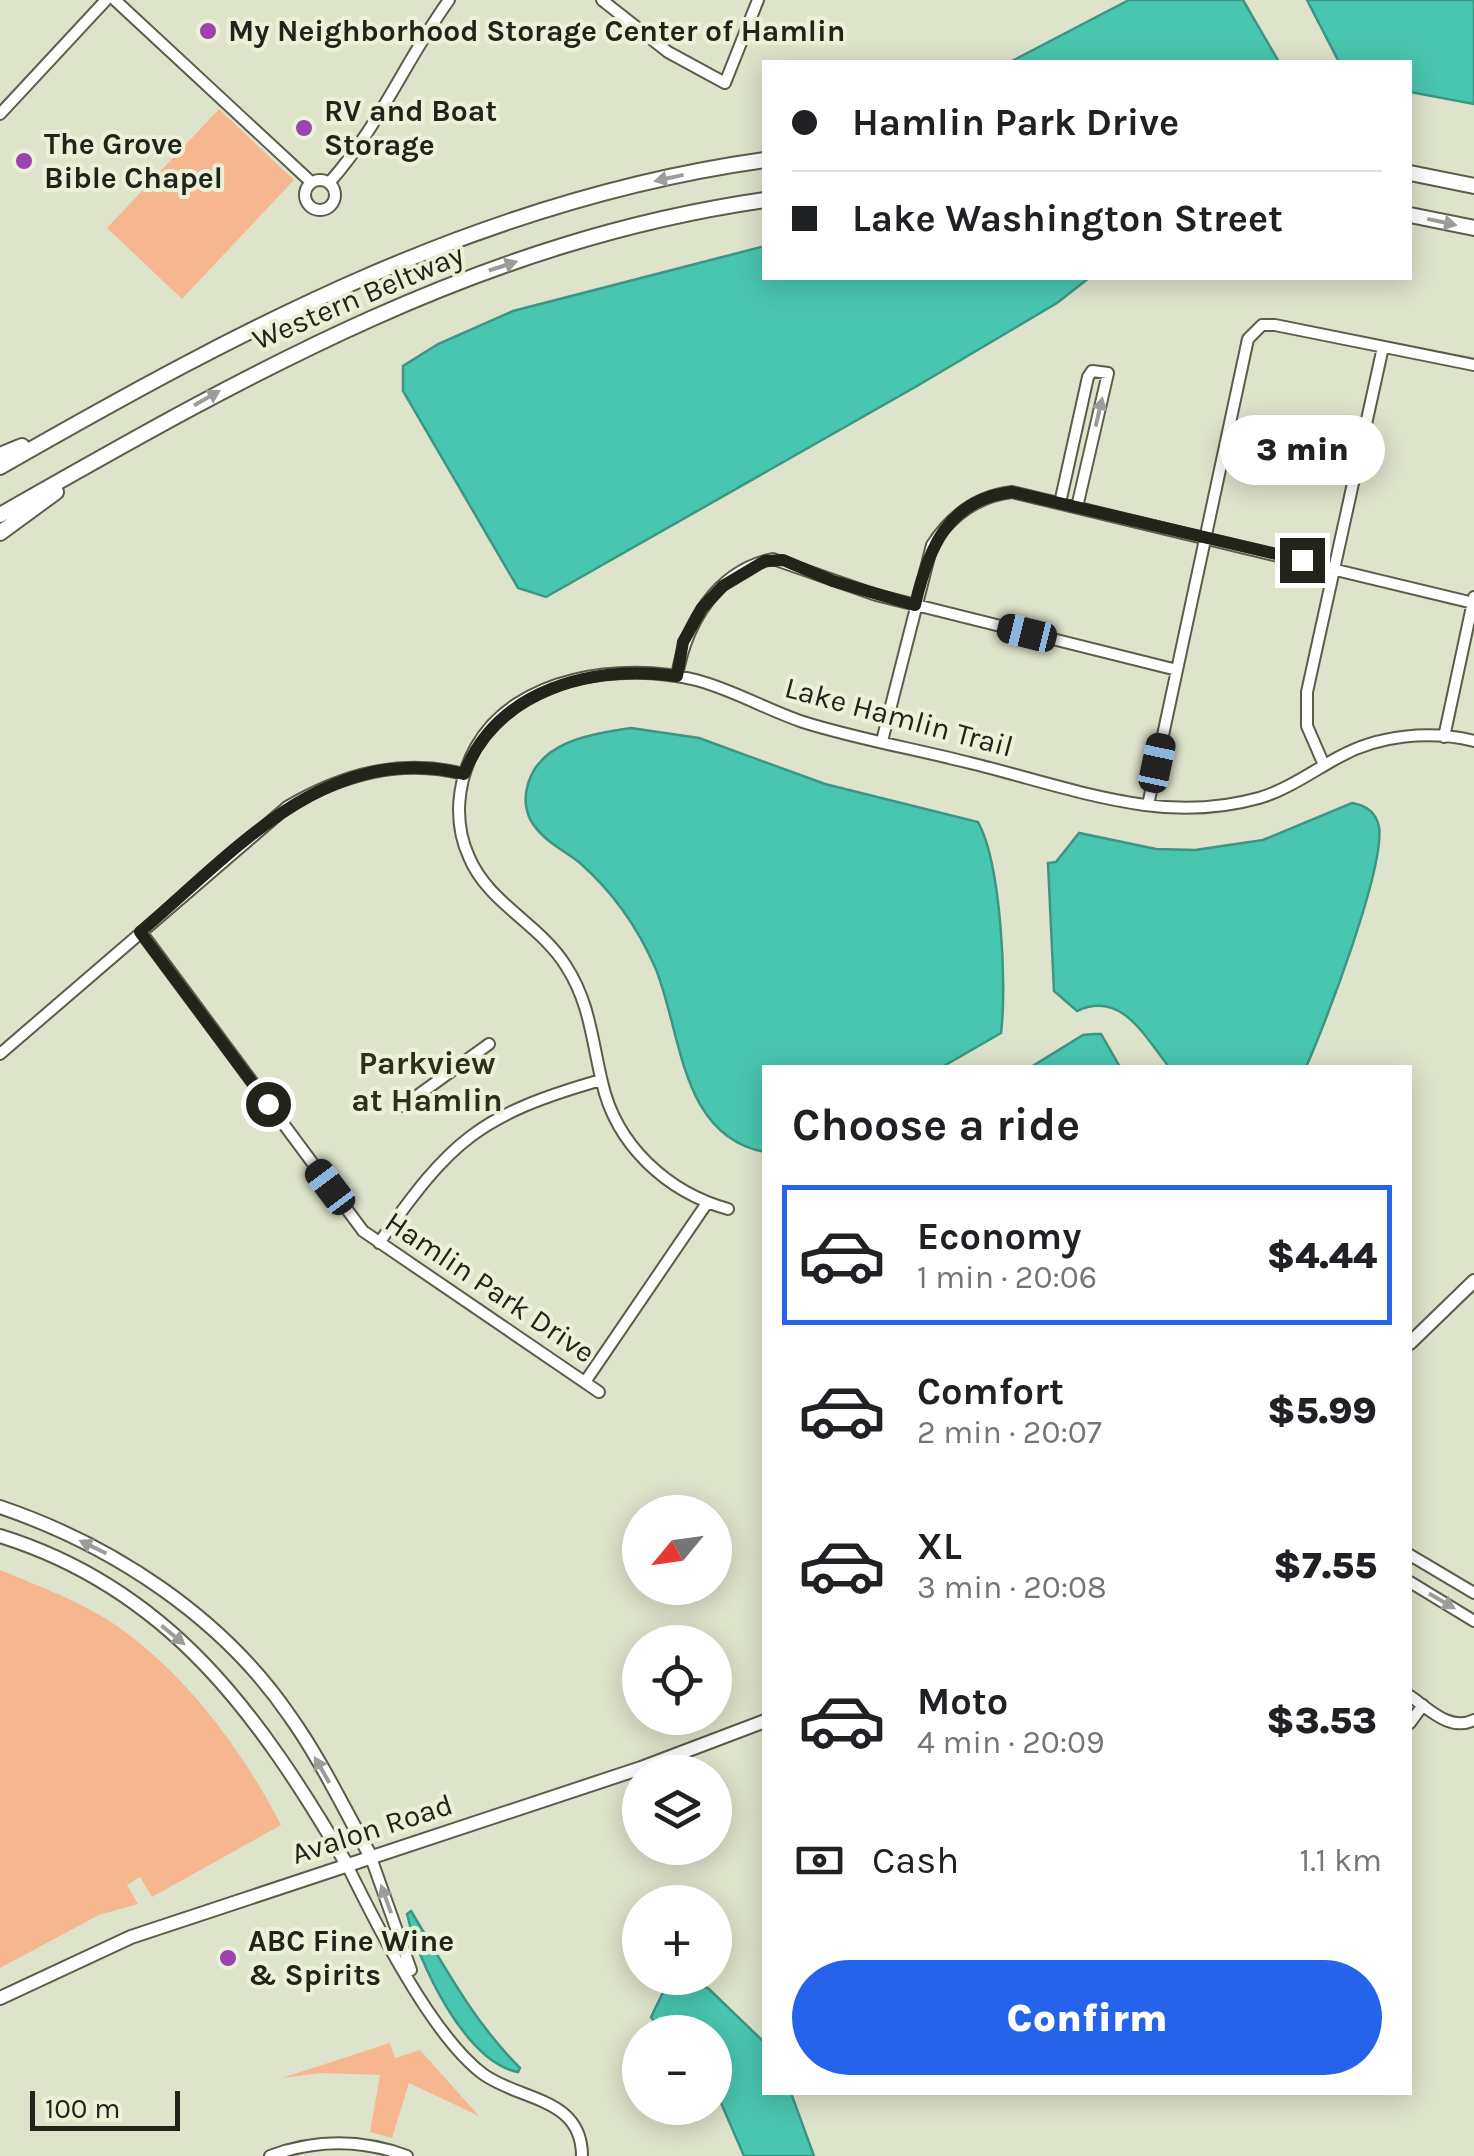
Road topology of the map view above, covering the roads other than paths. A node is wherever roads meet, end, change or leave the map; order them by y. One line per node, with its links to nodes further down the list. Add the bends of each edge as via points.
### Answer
1 (106, 0): 6 (street)
2 (116, 0): 9 (street)
3 (449, 0): 10 (street, via 408,59 369,137)
4 (602, 0): 5 (street, via 668,52 725,83)
5 (758, 0)
6 (0, 114)
7 (762, 161): 17 (highway, Western Beltway, one-way to 17, via 606,192 413,257 252,326)
8 (1412, 173): 11 (highway)
9 (311, 182): 10 (street); 10 (street, via 306,199 321,210 335,196)
10 (329, 183)
11 (1474, 186)
12 (762, 201): 18 (highway, Western Beltway, one-way to 12, via 288,354 410,300 616,231)
13 (1412, 214): 14 (highway, one-way to 14)
14 (1474, 228)
15 (1382, 347): 16 (street); 25 (street, via 1275,325 1254,330); 26 (street)
16 (1474, 366)
17 (83, 420): 19 (highway); 20 (highway, Western Beltway)
18 (150, 430): 23 (highway, Western Beltway); 24 (highway)
19 (0, 455)
20 (0, 467)
21 (1060, 503): 22 (street); 22 (street, one-way to 21, via 1108,374 1092,371 1088,378); 28 (street, via 1012,492 969,506 932,545)
22 (1077, 507): 25 (street)
23 (0, 515)
24 (0, 533)
25 (1206, 536): 26 (street); 29 (street)
26 (1334, 568): 27 (street); 34 (street, via 1304,713)
27 (1473, 600): 31 (street)
28 (915, 605): 29 (street); 30 (street, via 783,560 765,561 723,586 702,608 683,642); 33 (street)
29 (1177, 670): 36 (street)
30 (677, 676): 33 (street, Lake Hamlin Trail, via 803,722); 35 (street, Lake Hamlin Trail, via 599,674 553,686 498,720)
31 (1444, 737): 32 (street, Lake Hamlin Trail); 34 (street, Lake Hamlin Trail, via 1375,742)
32 (1474, 741)
33 (882, 742): 36 (street, Lake Hamlin Trail)
34 (1324, 765): 36 (street, Lake Hamlin Trail, via 1262,798 1200,808)
35 (464, 774): 37 (street, via 391,768 315,792 268,821); 40 (street, Lake Hamlin Trail, via 459,820 470,861 572,976 592,1022)
36 (1148, 805)
37 (140, 932): 39 (street); 44 (street, Hamlin Park Drive, via 356,1223)
38 (489, 1044): 41 (street)
39 (0, 1054)
40 (601, 1080): 42 (street, Lake Hamlin Trail, via 635,1150); 44 (street, via 527,1102 468,1135 433,1168)
41 (403, 1106)
42 (707, 1203): 43 (street, Lake Hamlin Trail); 47 (street)
43 (728, 1209)
44 (379, 1244): 47 (street, Hamlin Park Drive)
45 (1474, 1281): 46 (main road)
46 (1412, 1341)
47 (585, 1382): 48 (street, Hamlin Park Drive)
48 (599, 1392)
49 (0, 1507): 60 (main road, one-way to 49, via 290,1716 200,1619 122,1561)
50 (0, 1536): 61 (main road, one-way to 61, via 128,1599 188,1648 271,1740)
51 (1412, 1557): 53 (street)
52 (1412, 1583): 54 (street, one-way to 54)
53 (1474, 1593)
54 (1474, 1622)
55 (1412, 1697): 56 (street)
56 (1423, 1705): 57 (street); 58 (street, via 1454,1724)
57 (1412, 1720)
58 (1474, 1720)
59 (762, 1722): 60 (main road, Avalon Road)
60 (370, 1855): 61 (main road, Avalon Road); 63 (street, one-way to 60)
61 (346, 1863): 62 (main road, Avalon Road, via 131,1937); 63 (street)
62 (0, 1998)
63 (429, 2007): 66 (street, via 483,2074 567,2116)
64 (270, 2156): 65 (street, via 338,2142)
65 (407, 2156)
66 (582, 2156)

